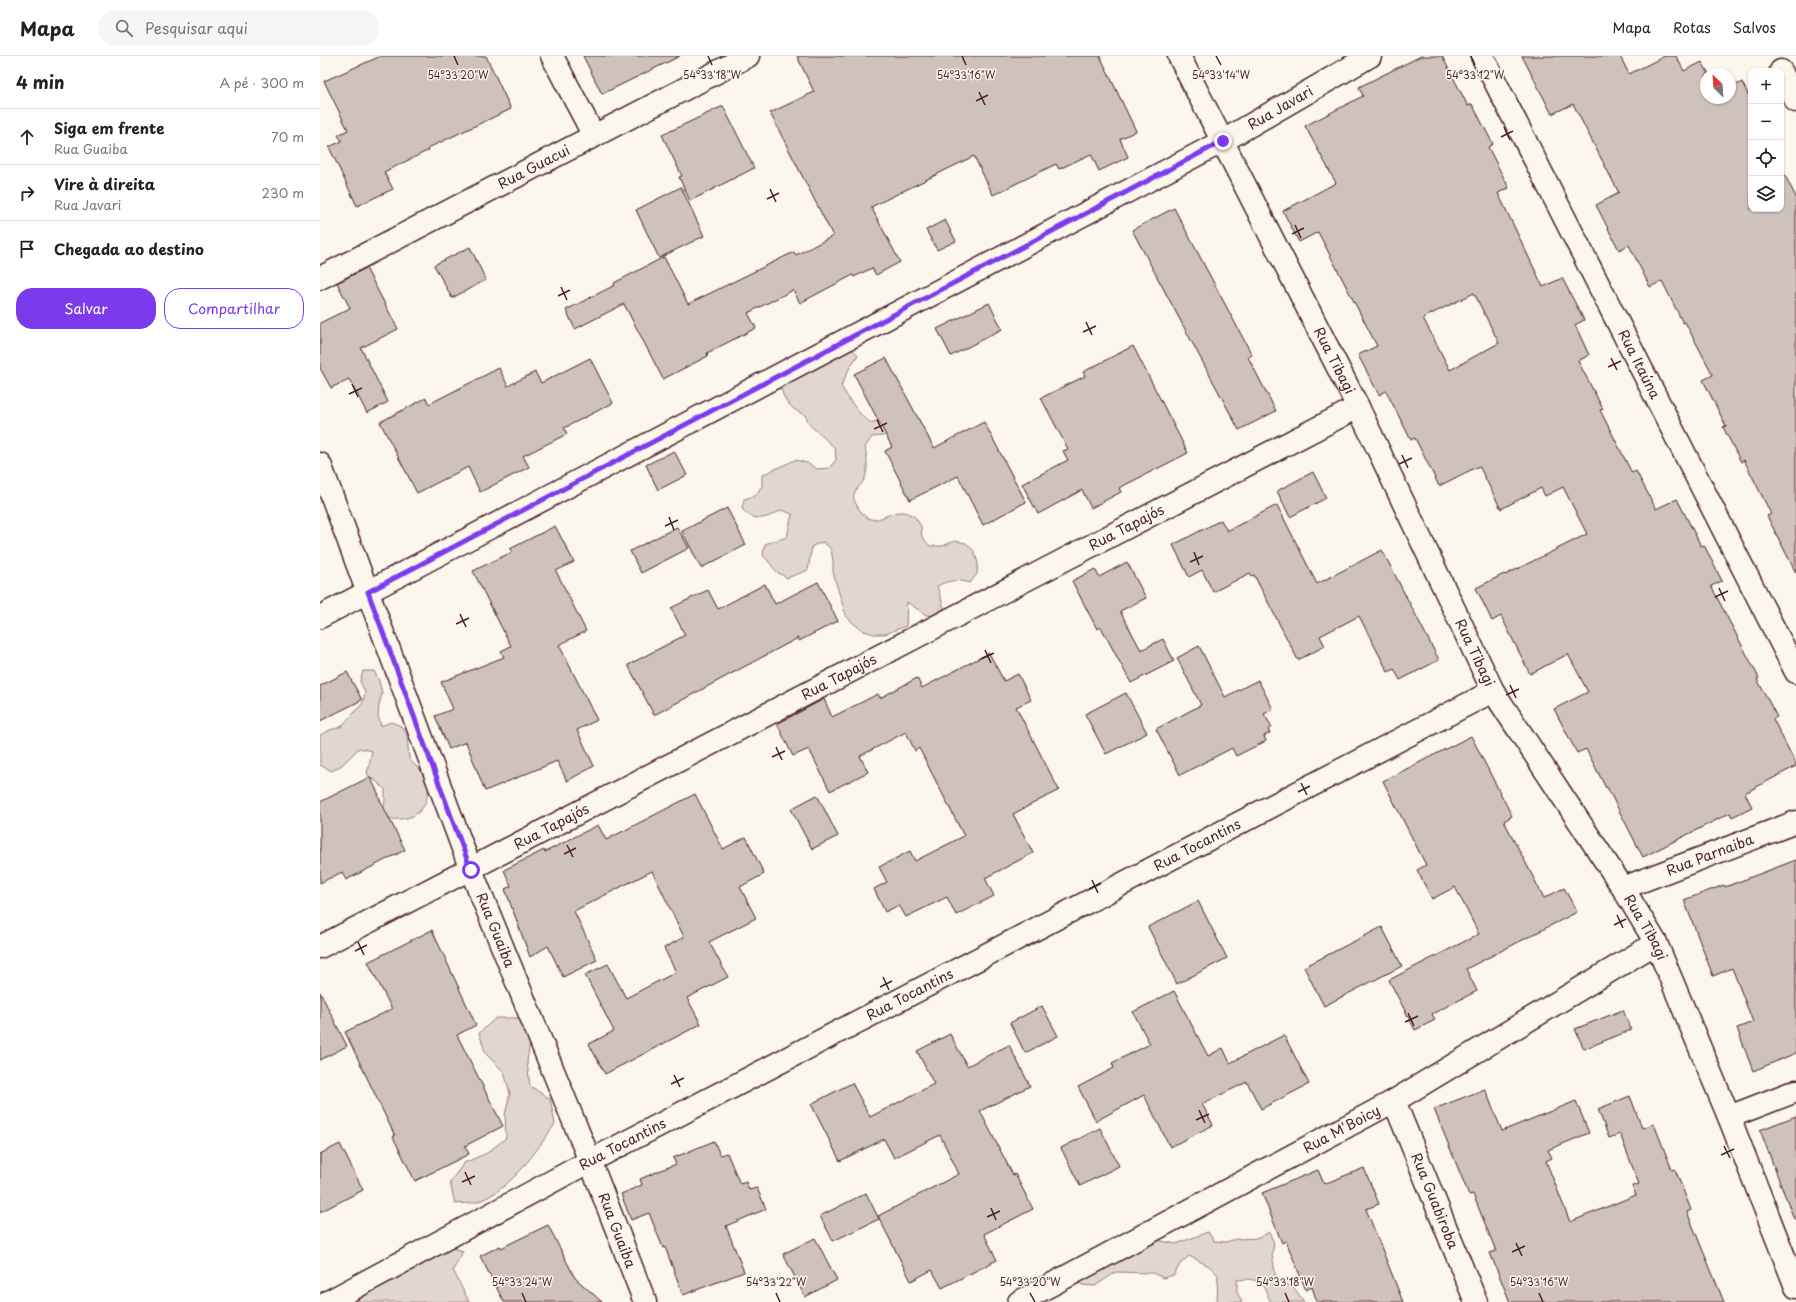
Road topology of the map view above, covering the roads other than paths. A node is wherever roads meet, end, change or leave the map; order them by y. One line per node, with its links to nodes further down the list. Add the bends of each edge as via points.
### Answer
1 (552, 56): 10 (street)
2 (748, 56): 10 (street, Rua Guacui)
3 (1179, 56): 11 (street, Rua Tibagi)
4 (1370, 56): 11 (street, Rua Javari)
5 (1482, 56): 17 (street, Rua Itaúna)
6 (1773, 56): 7 (street)
7 (1779, 68)
8 (1784, 77): 9 (street)
9 (1796, 101)
10 (594, 136): 12 (street, Rua Guacui)
11 (1223, 141): 13 (street, Rua Tibagi); 15 (street, Rua Javari)
12 (320, 278)
13 (1358, 407): 18 (street, Rua Tibagi); 20 (street, Rua Tapajós)
14 (320, 464): 15 (street, Rua Guaiba)
15 (368, 592): 16 (street, Rua Javari); 20 (street, Rua Guaiba)
16 (320, 617)
17 (1796, 672)
18 (1493, 691): 21 (street, Rua Tibagi); 27 (street, Rua Tocantins)
19 (1796, 822): 21 (street, Rua Parnaiba)
20 (471, 870): 23 (street, Rua Tapajós); 27 (street, Rua Guaiba)
21 (1623, 888): 22 (street, Rua Tibagi)
22 (1656, 943): 25 (street, Rua M'Boicy); 26 (street, Rua Tibagi)
23 (320, 947)
24 (1796, 1091): 26 (street)
25 (1394, 1100): 31 (street, Rua M'Boicy); 32 (street, Rua Guabiroba)
26 (1729, 1117): 28 (street, Rua Tibagi)
27 (590, 1161): 29 (street, Rua Tocantins); 30 (street, Rua Guaiba)
28 (1796, 1287)
29 (328, 1302)
30 (645, 1302)
31 (1019, 1302)
32 (1476, 1302)

